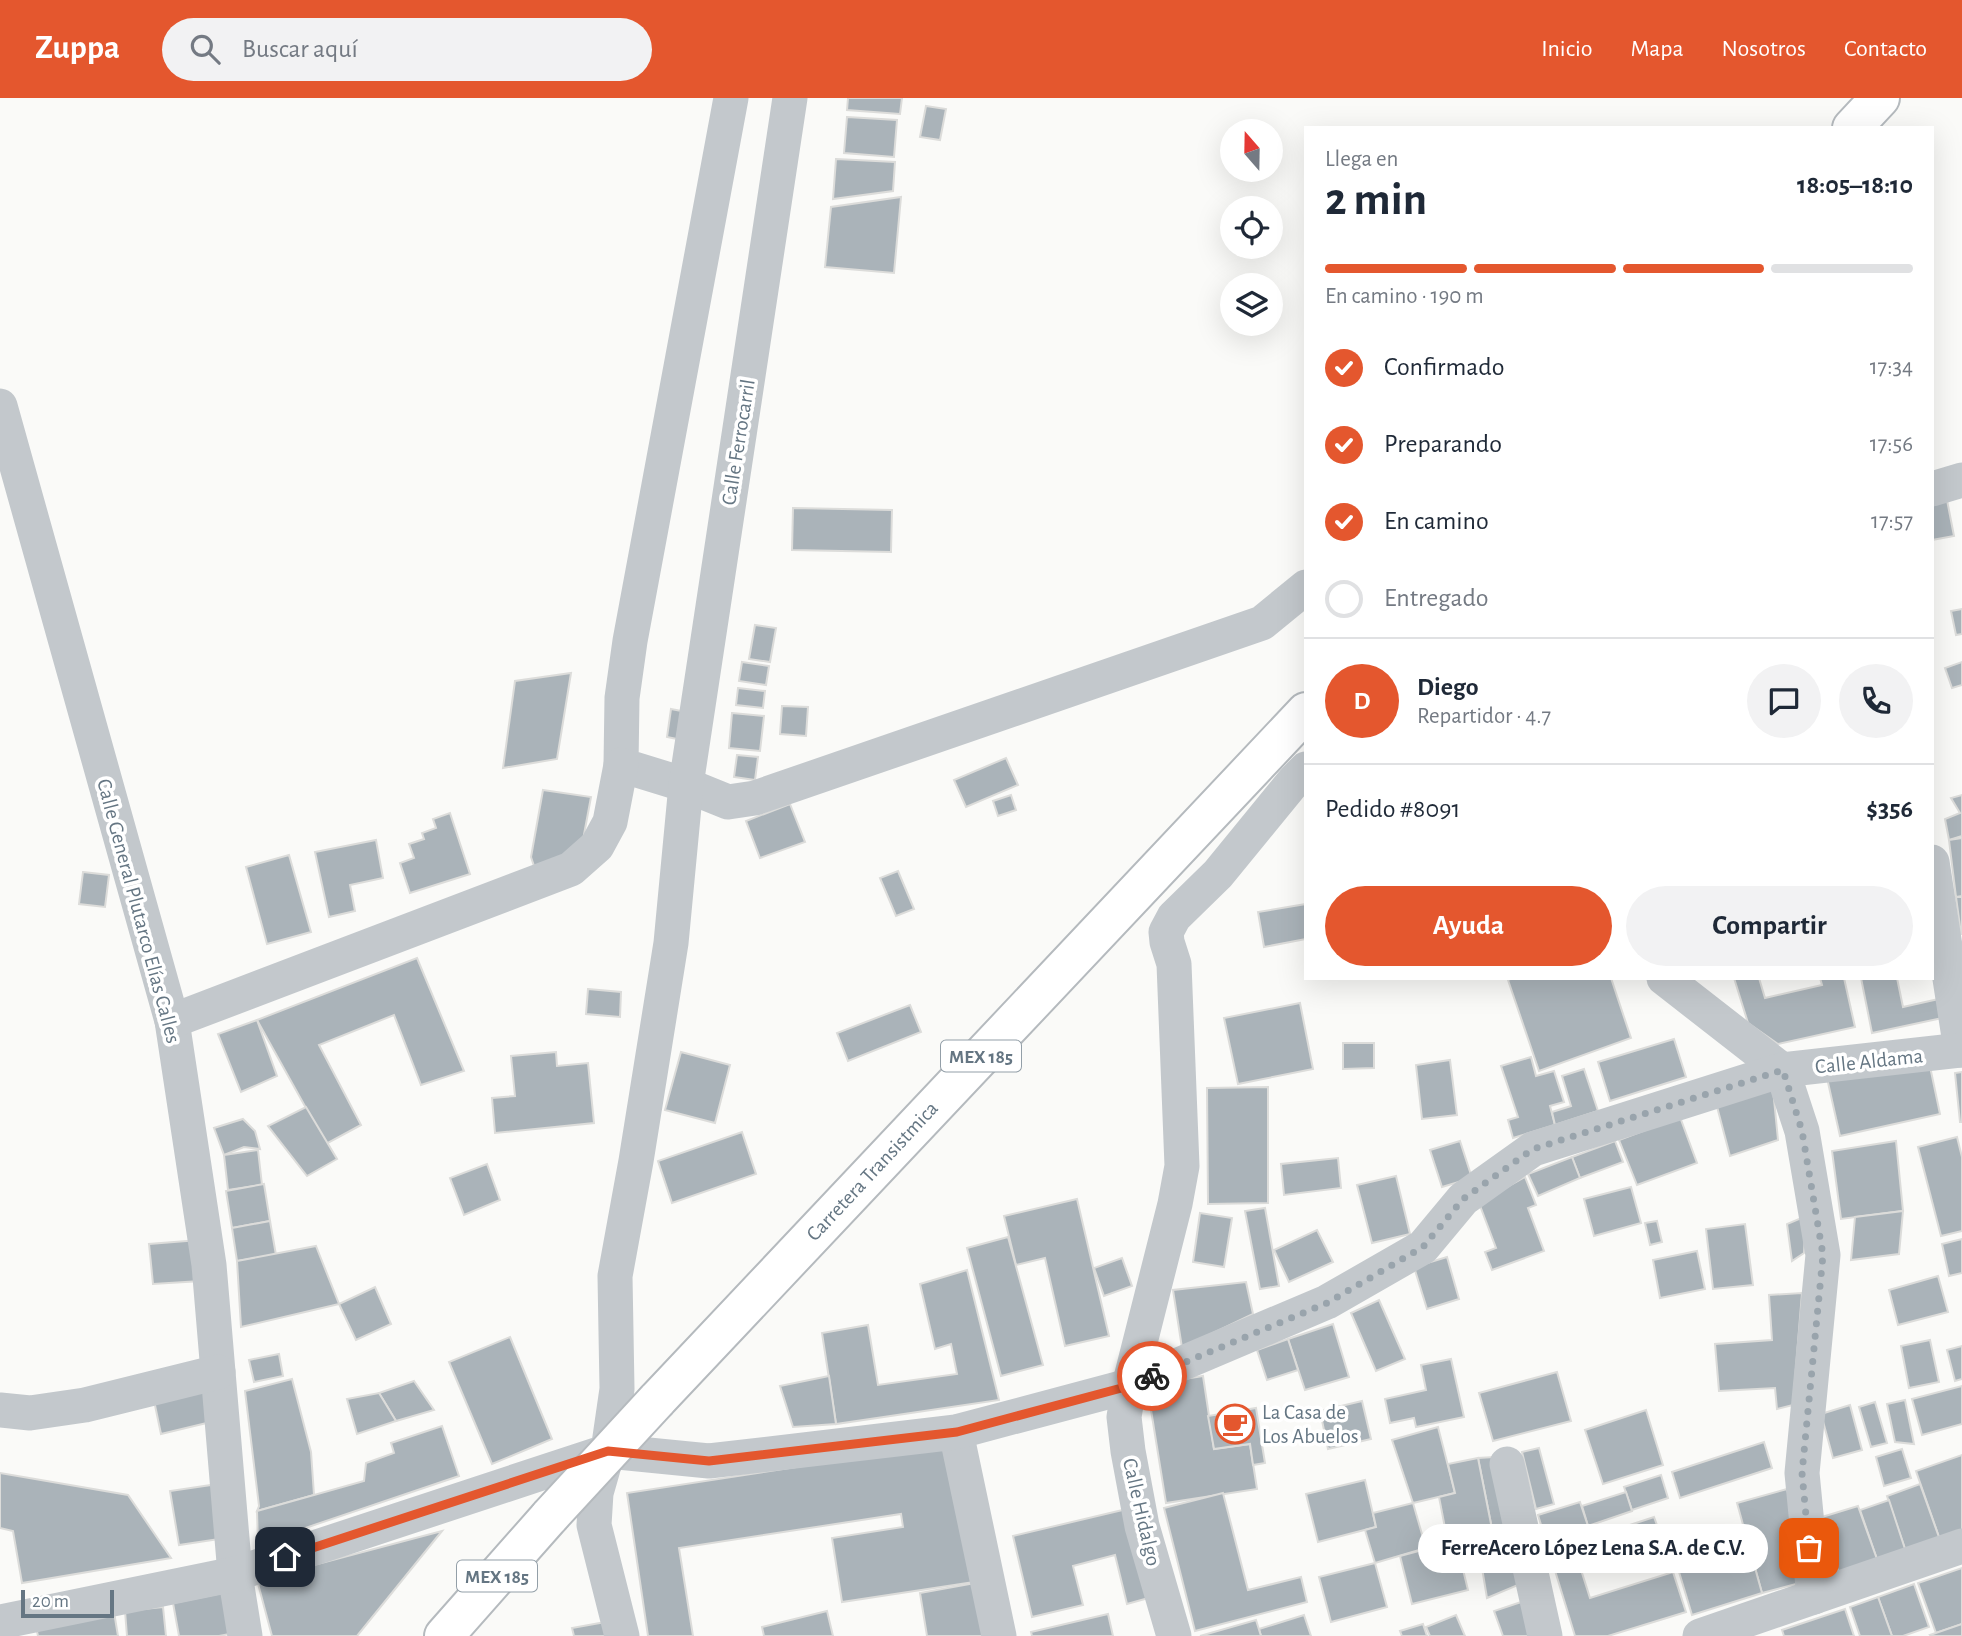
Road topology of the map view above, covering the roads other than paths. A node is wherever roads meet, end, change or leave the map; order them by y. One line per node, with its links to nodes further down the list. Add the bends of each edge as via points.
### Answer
1 (731, 98): 10 (street, via 630,641 622,698)
2 (790, 98): 12 (street, Calle Ferrocarril)
3 (1880, 98): 4 (main road)
4 (1854, 126)
5 (0, 406): 16 (street, Calle General Plutarco Elías Calles)
6 (1962, 480): 7 (street)
7 (1934, 488)
8 (1304, 589): 12 (street, via 1262,623 755,798 728,802)
9 (1304, 714): 31 (main road, Carretera Transistmica / MEX 185, bridge, via 657,1399)
10 (621, 765): 12 (street); 16 (street, via 610,821 597,846 571,869)
11 (1304, 771): 20 (street, Calle Hidalgo, via 1218,874 1174,917 1166,932 1174,964 1182,1166)
12 (686, 785): 23 (street, Calle Ferrocarril, via 671,943 615,1276 617,1389)
13 (1934, 887): 14 (street)
14 (1939, 950): 17 (street)
15 (1667, 980): 18 (street)
16 (172, 1021): 19 (street, Calle General Plutarco Elías Calles, via 209,1265)
17 (1962, 1050): 18 (street, Calle Aldama)
18 (1783, 1070): 20 (street, Calle Aldama, via 1533,1149 1463,1199 1423,1247 1327,1303); 27 (street, via 1802,1131 1823,1255 1802,1473)
19 (218, 1372): 21 (street, via 85,1405 30,1413); 26 (street, Calle General Plutarco Elías Calles)
20 (1129, 1386): 22 (street, Calle Aldama); 34 (street, Calle Hidalgo, via 1124,1417 1128,1451 1142,1526)
21 (0, 1410)
22 (957, 1432): 23 (street, Calle Aldama, via 709,1461); 33 (street)
23 (608, 1451): 26 (street); 32 (street, via 596,1493 594,1525)
24 (1507, 1464): 35 (street)
25 (1962, 1546): 27 (street)
26 (235, 1574): 28 (street); 30 (street, Calle General Plutarco Elías Calles)
27 (1814, 1597): 29 (street)
28 (0, 1622)
29 (1759, 1626): 36 (street)
30 (245, 1636)
31 (444, 1636)
32 (622, 1636)
33 (999, 1636)
34 (1174, 1636)
35 (1545, 1636)
36 (1700, 1636)

